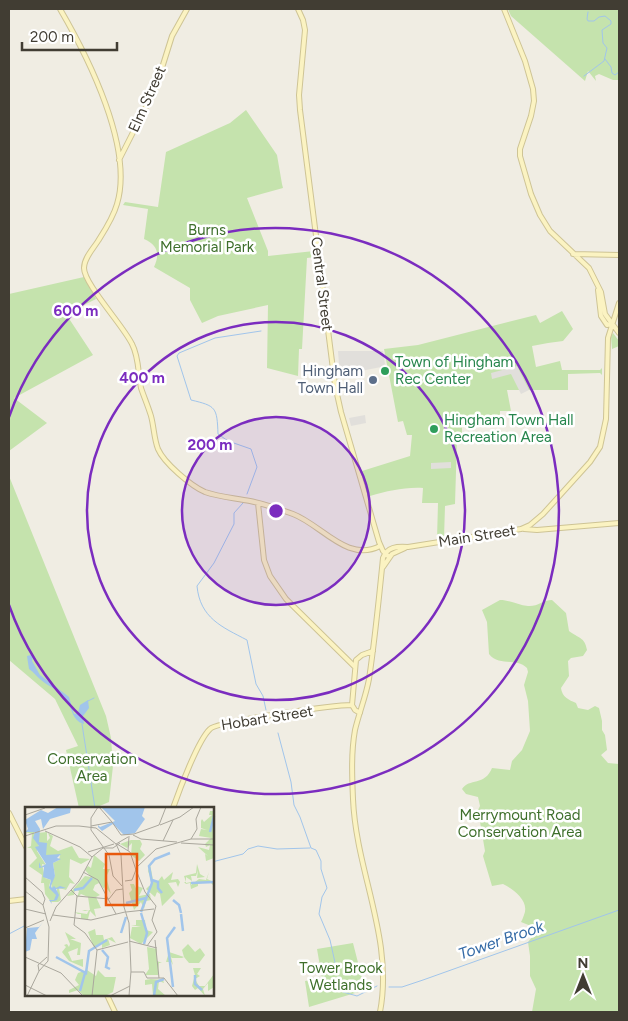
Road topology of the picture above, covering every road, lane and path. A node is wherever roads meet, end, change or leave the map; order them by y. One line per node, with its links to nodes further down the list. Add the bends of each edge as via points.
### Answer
1 (60, 9): 5 (main road, via 107,104)
2 (187, 9): 6 (main road, Elm Street, via 172,36 154,92)
3 (298, 9): 18 (main road, Central Street, via 305,30 300,110 335,386)
4 (504, 9): 8 (main road, via 526,61 533,96 532,116 520,149 522,166 546,226)
5 (116, 146): 6 (main road); 7 (main road)
6 (124, 149): 7 (main road, Elm Street)
7 (119, 162): 15 (main road, via 117,204 85,262 86,275 134,346 141,387 163,457 200,490)
8 (574, 254): 9 (main road); 11 (main road)
9 (591, 254): 10 (main road); 11 (main road)
10 (619, 254)
11 (587, 266): 13 (main road, via 601,292 605,314)
12 (619, 303): 13 (main road, Main Street)
13 (612, 324): 14 (main road); 17 (main road, Main Street, via 607,344 606,419 600,447 543,514)
14 (619, 333)
15 (258, 503): 18 (main road, via 296,516 349,548 366,551); 24 (main road, via 263,554 270,576 286,599)
16 (619, 522): 17 (main road)
17 (521, 529): 19 (main road, Main Street)
18 (380, 546): 20 (main road, Central Street)
19 (408, 547): 20 (main road, Main Street, via 395,547); 21 (main road)
20 (385, 554): 21 (main road); 22 (main road)
21 (389, 557): 22 (main road)
22 (382, 569): 23 (main road)
23 (372, 650): 24 (main road, via 358,658); 26 (main road, via 368,686)
24 (355, 667): 25 (main road)
25 (352, 705): 26 (main road); 27 (main road, Hobart Street, via 212,727 202,739)
26 (360, 713): 34 (main road, via 354,739 353,802 383,959)
27 (173, 807)
28 (9, 813): 29 (main road)
29 (25, 845)
30 (25, 899): 31 (main road)
31 (9, 901)
32 (107, 996): 33 (main road)
33 (115, 1012)
34 (380, 1012)

